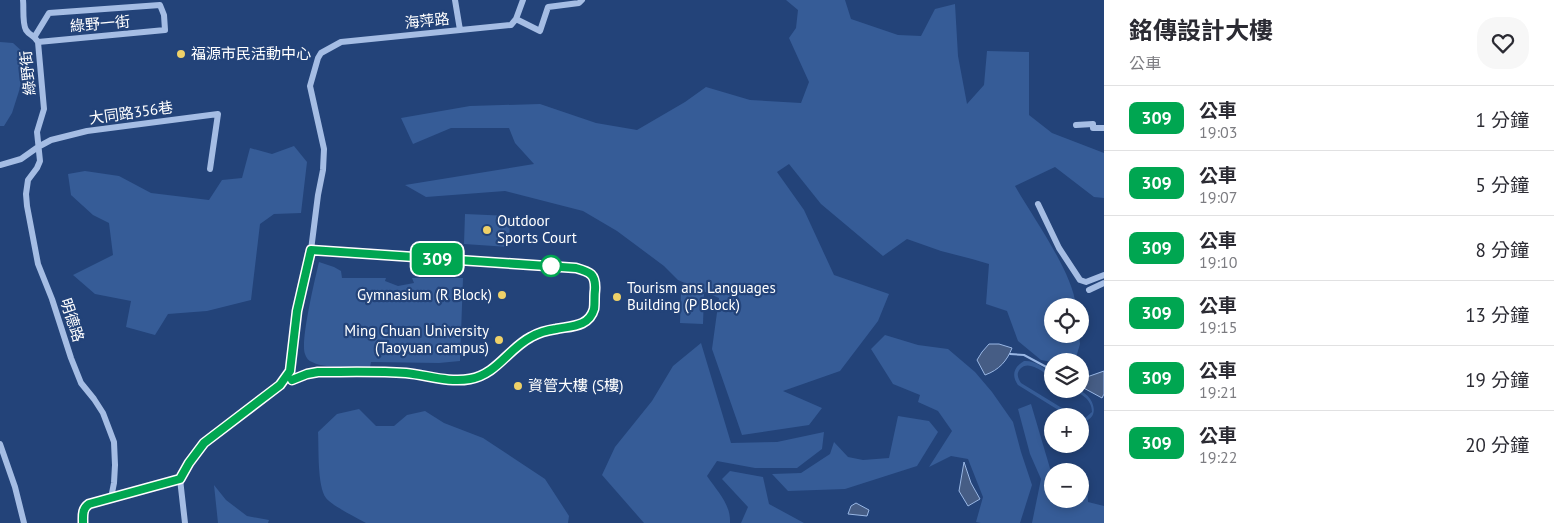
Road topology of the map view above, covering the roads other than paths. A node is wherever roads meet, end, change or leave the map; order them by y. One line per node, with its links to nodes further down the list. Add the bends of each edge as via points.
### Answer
1 (23, 0): 7 (street, 綠野街, via 24,25)
2 (455, 0): 6 (street)
3 (523, 0): 5 (street)
4 (582, 0): 5 (street, via 548,7 540,31)
5 (516, 19): 6 (street, 海萍路, via 511,24)
6 (460, 30): 18 (street, 海萍路, via 341,42 321,53 310,86 324,149 323,170 290,371 280,385 204,443)
7 (36, 39): 7 (street, 綠野一街, via 164,30 164,14 160,5 49,14); 10 (street, 綠野街, via 44,109 37,132)
8 (1076, 124): 9 (street)
9 (1104, 128)
10 (38, 147): 11 (street, 大同路356巷, via 21,160); 12 (street, 大同路356巷, via 51,140 87,131 218,114); 19 (street, 明德路, via 40,161 28,180 26,194 34,252 81,383 103,413 114,442)
11 (0, 166)
12 (210, 169)
13 (1038, 204): 14 (street, via 1059,248 1080,280 1086,282)
14 (1104, 275)
15 (1104, 283): 16 (street)
16 (1090, 290)
17 (0, 444): 20 (street)
18 (180, 479): 19 (street); 22 (street)
19 (111, 498): 21 (street, via 86,506)
20 (24, 523)
21 (83, 523)
22 (185, 523)

